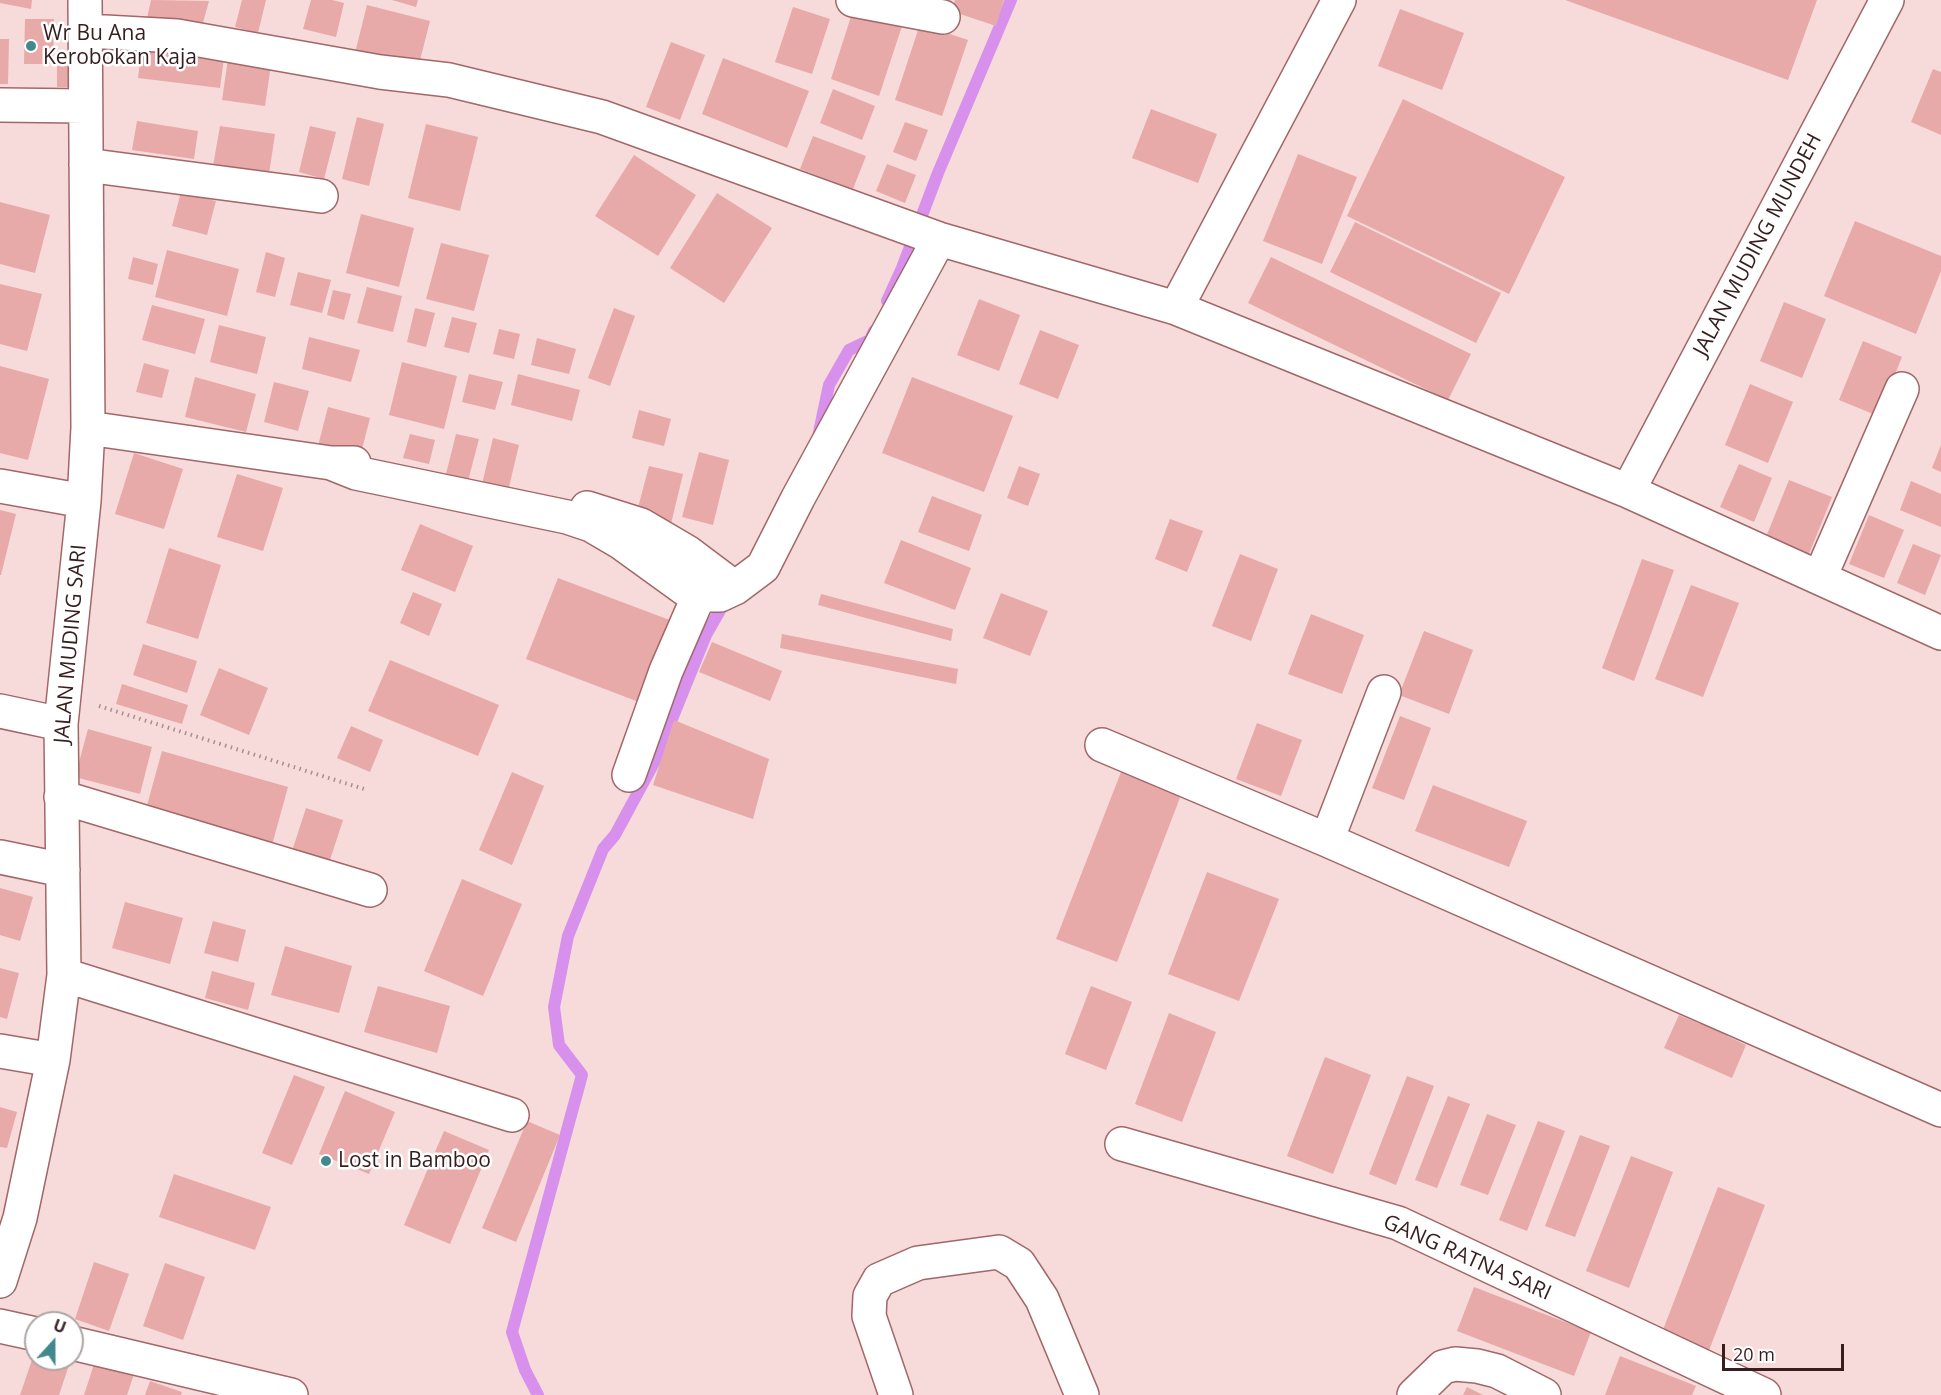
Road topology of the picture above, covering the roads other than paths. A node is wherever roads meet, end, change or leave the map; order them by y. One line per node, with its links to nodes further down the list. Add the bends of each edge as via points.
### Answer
1 (853, 0): 5 (street)
2 (1339, 0): 11 (street)
3 (1887, 0): 16 (street, JALAN MUDING MUNDEH)
4 (86, 16): 7 (street, JALAN MUDING SARI); 10 (street, via 381,72 449,80 602,117)
5 (943, 17)
6 (0, 105): 7 (street)
7 (85, 106): 8 (street, JALAN MUDING SARI)
8 (86, 165): 9 (street); 13 (street, JALAN MUDING SARI)
9 (321, 196)
10 (939, 238): 11 (street); 19 (street, via 763,567)
11 (1176, 308): 16 (street)
12 (1902, 389): 18 (street)
13 (88, 428): 14 (street); 17 (street, JALAN MUDING SARI)
14 (331, 463): 19 (street, via 357,463 563,501 630,521 687,552); 20 (street, via 356,473 567,517 620,542)
15 (0, 486): 17 (street)
16 (1628, 491): 18 (street)
17 (84, 501): 23 (street, JALAN MUDING SARI)
18 (1820, 578): 21 (street)
19 (735, 588): 20 (street, via 720,595)
20 (699, 595): 26 (street, via 666,671)
21 (1941, 633)
22 (1384, 692): 28 (street)
23 (63, 709): 24 (street); 27 (street, JALAN MUDING SARI)
24 (0, 711)
25 (1102, 745): 28 (street)
26 (629, 775)
27 (61, 797): 30 (street, JALAN MUDING SARI); 31 (street)
28 (1326, 840): 35 (street)
29 (0, 857): 30 (street)
30 (63, 870): 32 (street, JALAN MUDING SARI)
31 (370, 890)
32 (64, 975): 34 (street, JALAN MUDING SARI); 36 (street)
33 (0, 1051): 34 (street)
34 (53, 1060): 38 (street, JALAN MUDING SARI, via 20,1218)
35 (1941, 1110)
36 (512, 1114)
37 (1122, 1144): 47 (street, GANG RATNA SARI, via 1398,1223)
38 (0, 1281)
39 (0, 1326): 40 (street)
40 (24, 1331)
41 (84, 1346): 42 (street)
42 (291, 1395)
43 (896, 1395): 44 (street, via 869,1316 870,1296 879,1280 918,1263 999,1252 1019,1264 1036,1289)
44 (1083, 1395)
45 (1414, 1395): 46 (street, via 1443,1367 1455,1364 1497,1371)
46 (1544, 1395)
47 (1764, 1395)

